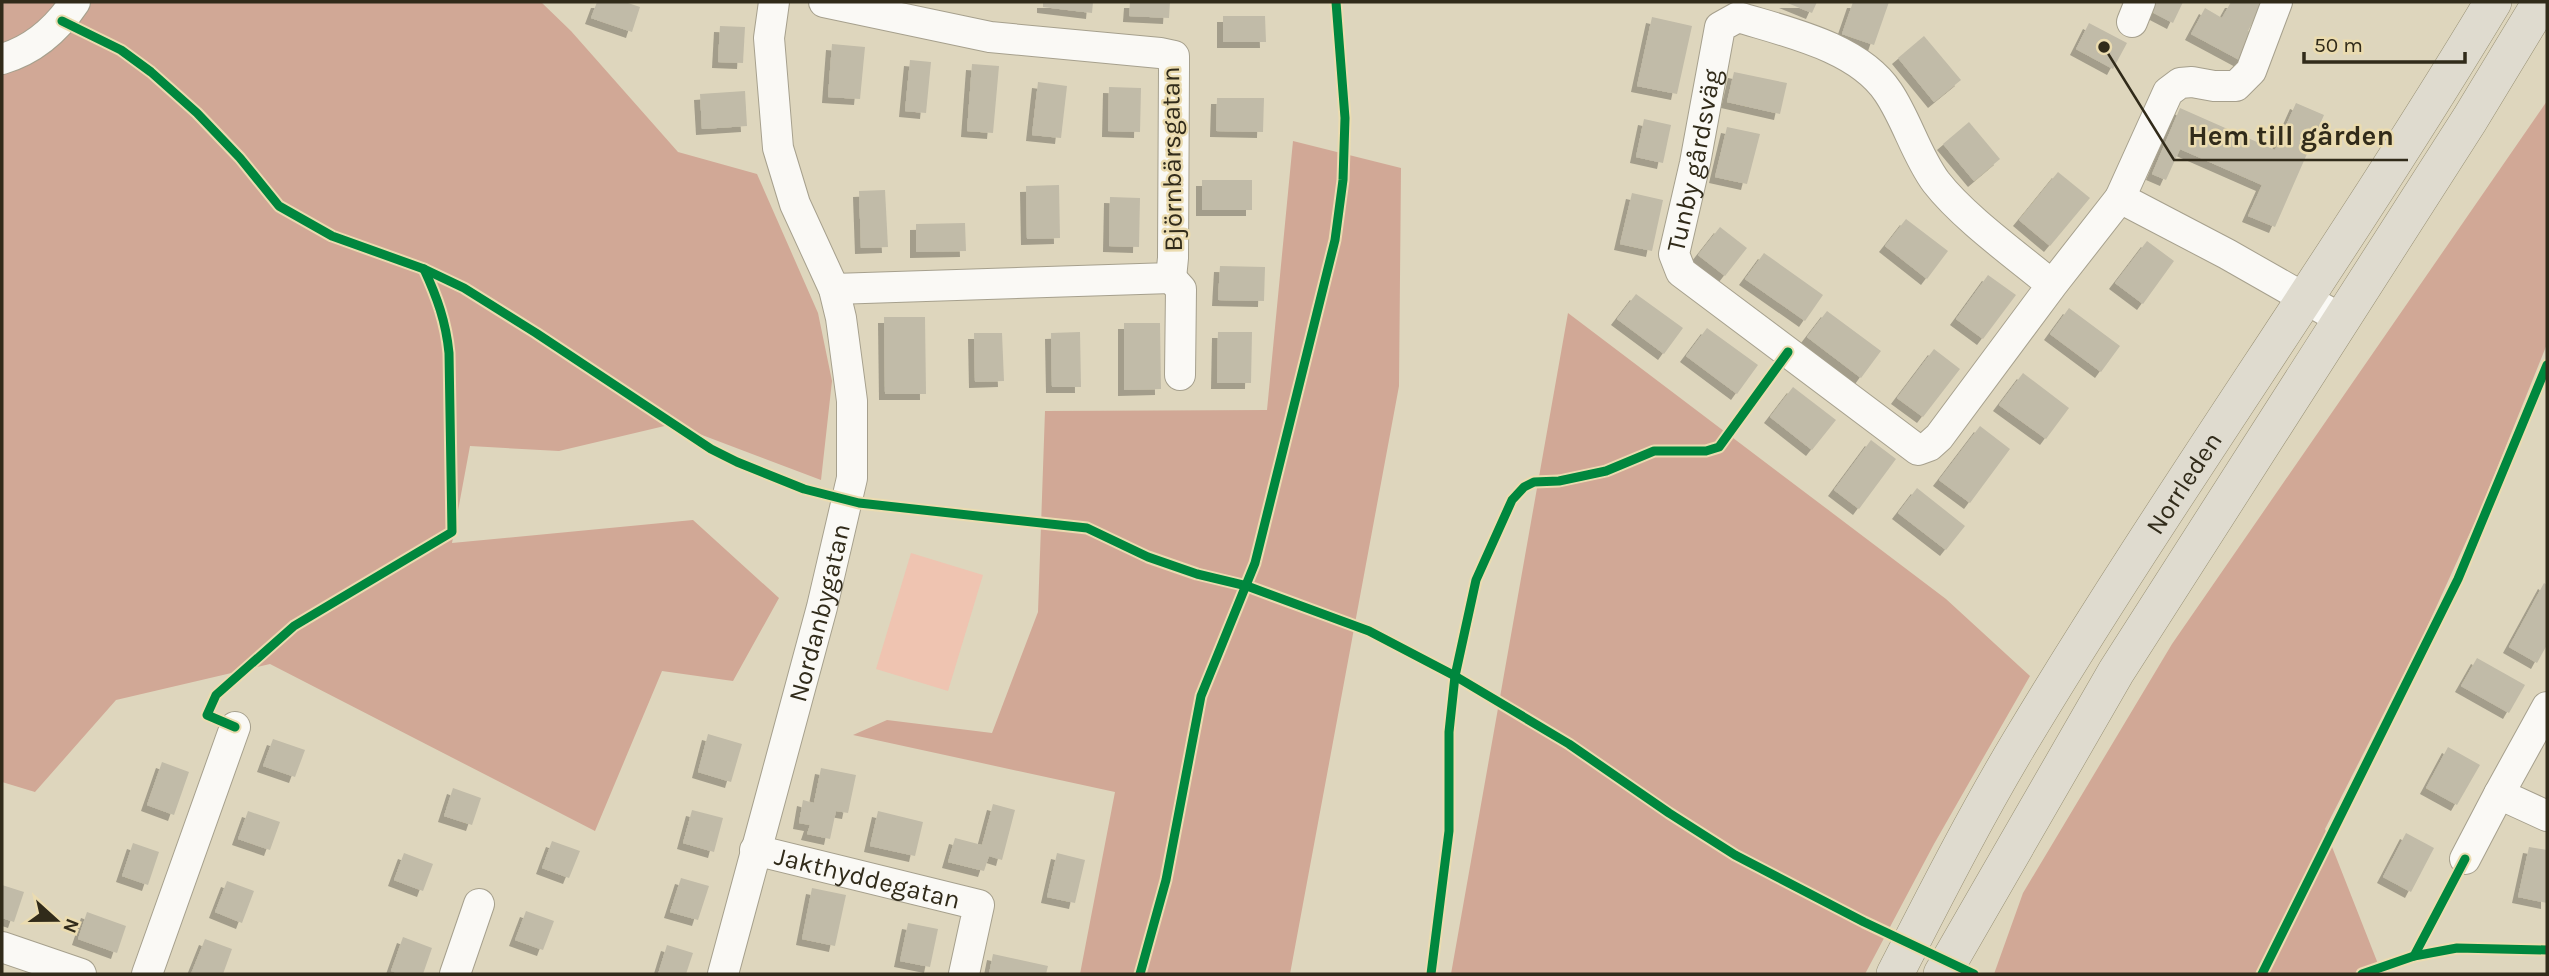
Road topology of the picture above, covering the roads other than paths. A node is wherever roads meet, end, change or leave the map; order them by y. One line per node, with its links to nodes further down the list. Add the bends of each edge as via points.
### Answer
1 (75, 2): 7 (street, via 47,36)
2 (774, 2): 11 (street, Nordanbygatan, via 769,38 778,148 795,204)
3 (824, 2): 9 (street, Björnbärsgatan, via 990,37 1174,56)
4 (2277, 2): 8 (street, Tunby gårdsväg, via 2252,71 2236,86 2180,83 2168,92)
5 (2493, 2): 12 (main road, Norrleden)
6 (2541, 2): 13 (main road, Norrleden)
7 (2, 59)
8 (2120, 198): 10 (street, Tunby gårdsväg); 12 (street)
9 (1171, 278): 11 (street, Björnbärsgatan); 14 (street, via 1181,289)
10 (2052, 285): 10 (street, Tunby gårdsväg, via 1950,198 1934,179 1888,91 1855,62 1814,40 1738,17 1720,27 1674,254 1681,272 1918,450 1939,437)
11 (834, 289): 19 (street, Nordanbygatan, via 852,401 852,478 822,607)
12 (2305, 300): 13 (street); 28 (main road, Norrleden, via 2167,507 2019,743)
13 (2341, 319): 29 (main road, Norrleden, via 2116,672)
14 (1180, 376)
15 (2547, 707): 17 (street)
16 (235, 727): 24 (street)
17 (2499, 794): 18 (street); 20 (street)
18 (2547, 816)
19 (755, 850): 26 (street, Nordanbygatan); 27 (street, Jakthyddegatan, via 979,905)
20 (2465, 859)
21 (479, 904): 25 (street)
22 (9, 958): 23 (street)
23 (81, 974)
24 (147, 974)
25 (455, 974)
26 (723, 974)
27 (964, 974)
28 (1895, 974)
29 (1942, 974)

